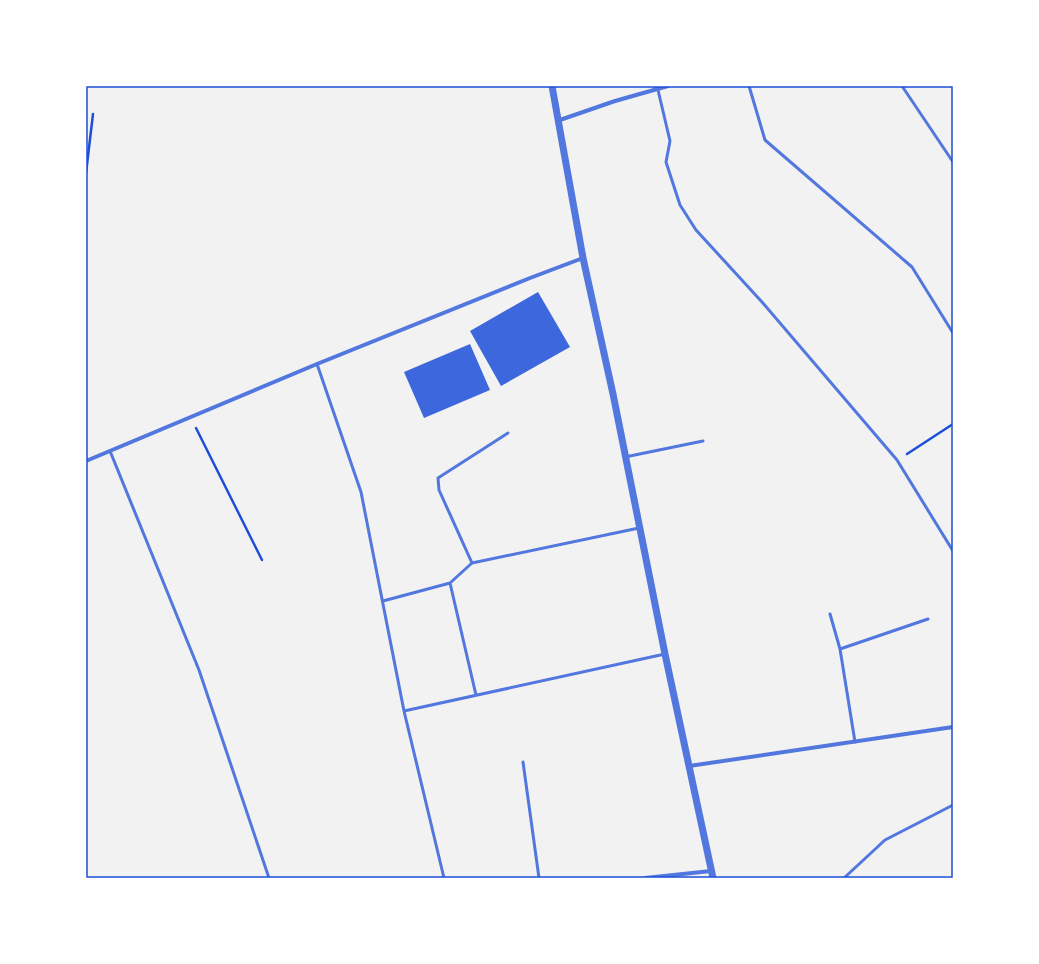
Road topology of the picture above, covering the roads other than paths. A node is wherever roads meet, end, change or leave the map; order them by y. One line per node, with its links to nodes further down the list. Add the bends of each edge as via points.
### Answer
1 (552, 86): 6 (street)
2 (668, 86): 5 (street)
3 (749, 86): 9 (lane, via 765,140 912,267)
4 (902, 86): 7 (lane)
5 (656, 88): 6 (street); 17 (lane, via 670,141 666,162 680,205 696,230 762,302 897,460)
6 (557, 121): 8 (street)
7 (953, 162)
8 (583, 258): 10 (street); 14 (street, via 614,394)
9 (953, 333)
10 (317, 364): 13 (street); 20 (lane, via 361,492)
11 (508, 433): 18 (lane, via 438,478 439,490)
12 (703, 441): 14 (lane)
13 (110, 451): 15 (street); 33 (lane, via 199,670)
14 (625, 457): 16 (street)
15 (86, 461)
16 (640, 528): 18 (lane); 24 (street)
17 (953, 551)
18 (472, 562): 19 (lane)
19 (450, 583): 20 (lane); 25 (lane)
20 (382, 602): 26 (lane)
21 (830, 614): 23 (lane)
22 (928, 619): 23 (lane)
23 (840, 649): 28 (lane)
24 (666, 654): 25 (lane); 30 (street)
25 (476, 695): 26 (lane)
26 (404, 711): 34 (lane)
27 (953, 728): 28 (street)
28 (855, 742): 30 (street)
29 (523, 762): 35 (lane)
30 (689, 766): 32 (street)
31 (953, 805): 37 (lane, via 885,840)
32 (712, 875): 36 (street)
33 (269, 878)
34 (444, 878)
35 (539, 878)
36 (645, 878)
37 (844, 878)

